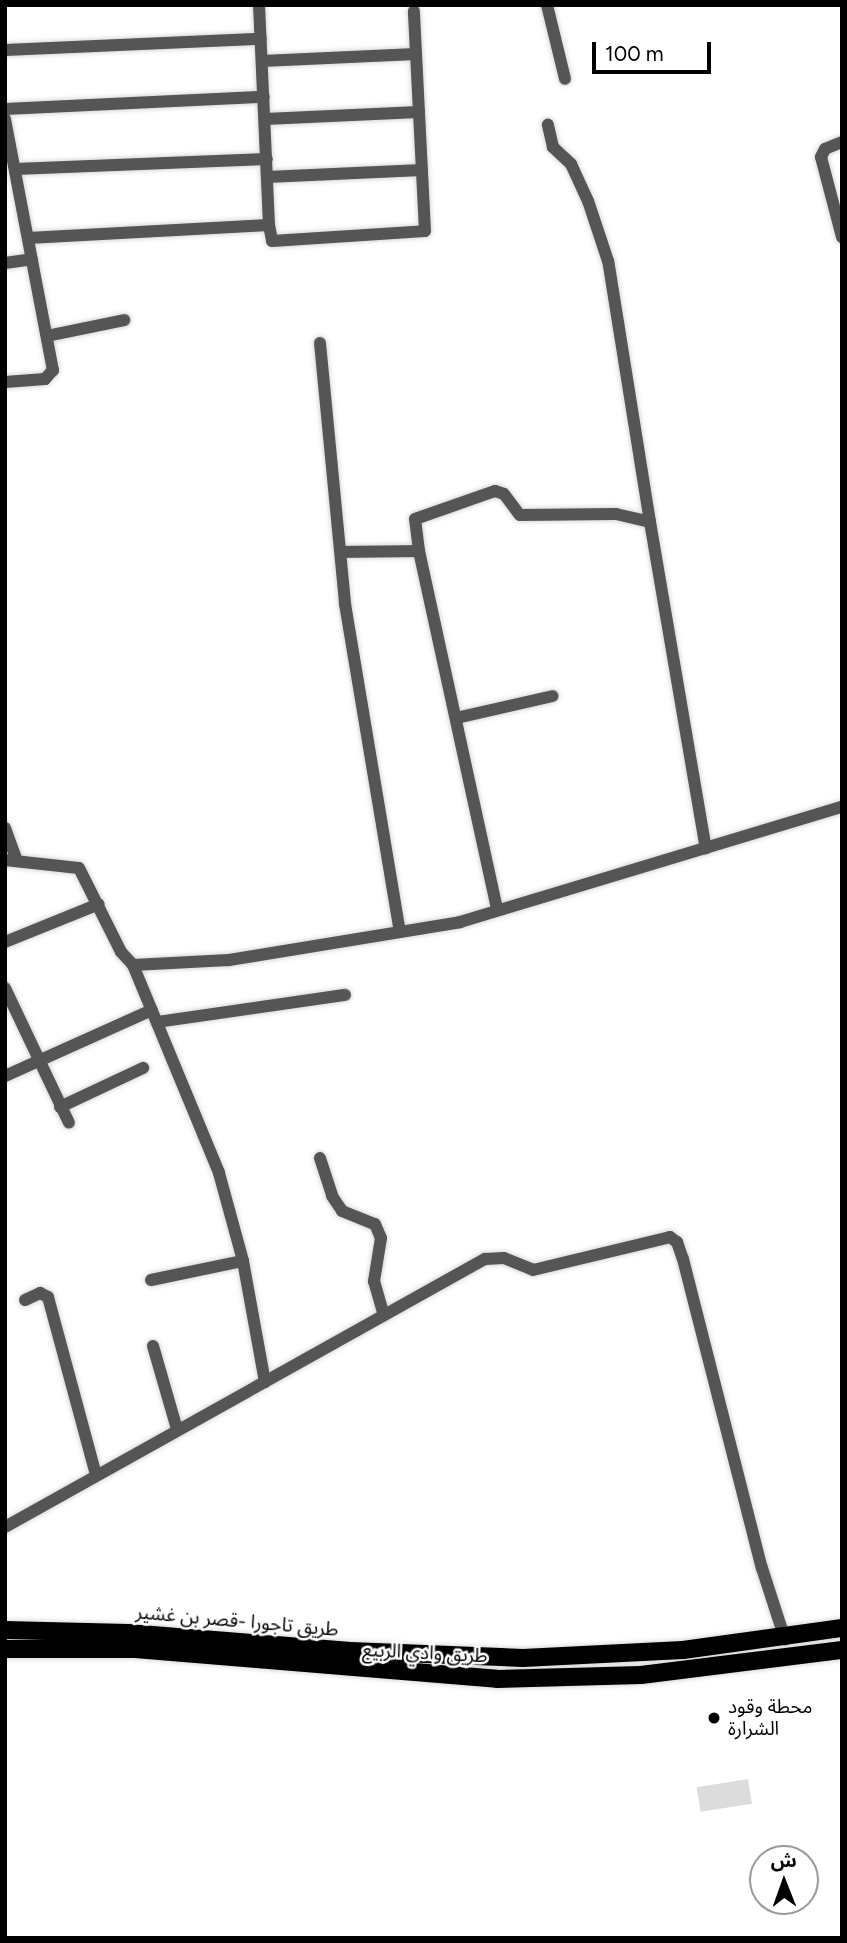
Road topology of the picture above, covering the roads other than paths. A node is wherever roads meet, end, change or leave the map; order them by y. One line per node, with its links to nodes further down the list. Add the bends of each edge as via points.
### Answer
1 (259, 5): 4 (street)
2 (547, 5): 8 (street)
3 (414, 11): 6 (street)
4 (261, 39): 5 (street); 7 (street)
5 (5, 50)
6 (416, 54): 7 (street); 11 (street)
7 (262, 61): 9 (street)
8 (565, 79)
9 (264, 97): 10 (street); 12 (street)
10 (5, 109)
11 (419, 112): 12 (street); 18 (street)
12 (265, 119): 16 (street)
13 (6, 125): 17 (street)
14 (548, 125): 29 (street, via 553,147 571,164 588,201 608,261)
15 (842, 142): 21 (street, via 825,149 821,157)
16 (267, 159): 17 (street); 19 (street)
17 (15, 169): 22 (street)
18 (422, 170): 19 (street); 20 (street, via 425,231 272,241)
19 (267, 177): 20 (street)
20 (269, 225): 22 (street)
21 (842, 237)
22 (28, 238): 23 (street)
23 (32, 259): 24 (street); 26 (street)
24 (5, 263)
25 (124, 320): 26 (street)
26 (47, 336): 28 (street, via 51,376)
27 (320, 343): 31 (street)
28 (5, 382)
29 (650, 522): 30 (street, via 616,513 520,515 504,494 495,491 415,519); 36 (street)
30 (419, 551): 31 (street); 33 (street)
31 (341, 552): 40 (street)
32 (553, 696): 33 (street)
33 (456, 718): 39 (street)
34 (842, 807): 36 (street)
35 (5, 828): 37 (street)
36 (706, 848): 39 (street)
37 (11, 860): 38 (street, via 79,868)
38 (99, 904): 41 (street); 42 (street, via 121,952)
39 (497, 910): 40 (street, via 460,922)
40 (400, 932): 42 (street, via 229,960)
41 (5, 942)
42 (133, 965): 45 (street)
43 (5, 988): 46 (street)
44 (345, 995): 45 (street)
45 (155, 1016): 46 (street); 52 (street, via 219,1172)
46 (38, 1061): 48 (street); 49 (street)
47 (143, 1068): 49 (street)
48 (5, 1076)
49 (60, 1107): 50 (street)
50 (69, 1123)
51 (320, 1157): 55 (street, via 331,1196 342,1211 375,1224 381,1238 374,1281)
52 (243, 1261): 53 (street); 57 (street)
53 (151, 1280)
54 (26, 1300): 59 (street, via 40,1293 48,1297)
55 (384, 1315): 57 (street); 63 (street, via 494,1256 533,1270 663,1237 677,1242 762,1568)
56 (153, 1346): 58 (street)
57 (265, 1382): 58 (street)
58 (177, 1429): 59 (street)
59 (96, 1475): 60 (street)
60 (5, 1527)
61 (842, 1628): 63 (highway, طريق تاجورا -قصر بن غشير)
62 (5, 1630): 63 (highway, طريق تاجورا -قصر بن غشير, via 128,1633 350,1651 523,1658 646,1653)
63 (785, 1639)
64 (5, 1649): 65 (highway, طريق وادي الربيع, via 135,1649 497,1679 641,1675)
65 (842, 1650)

